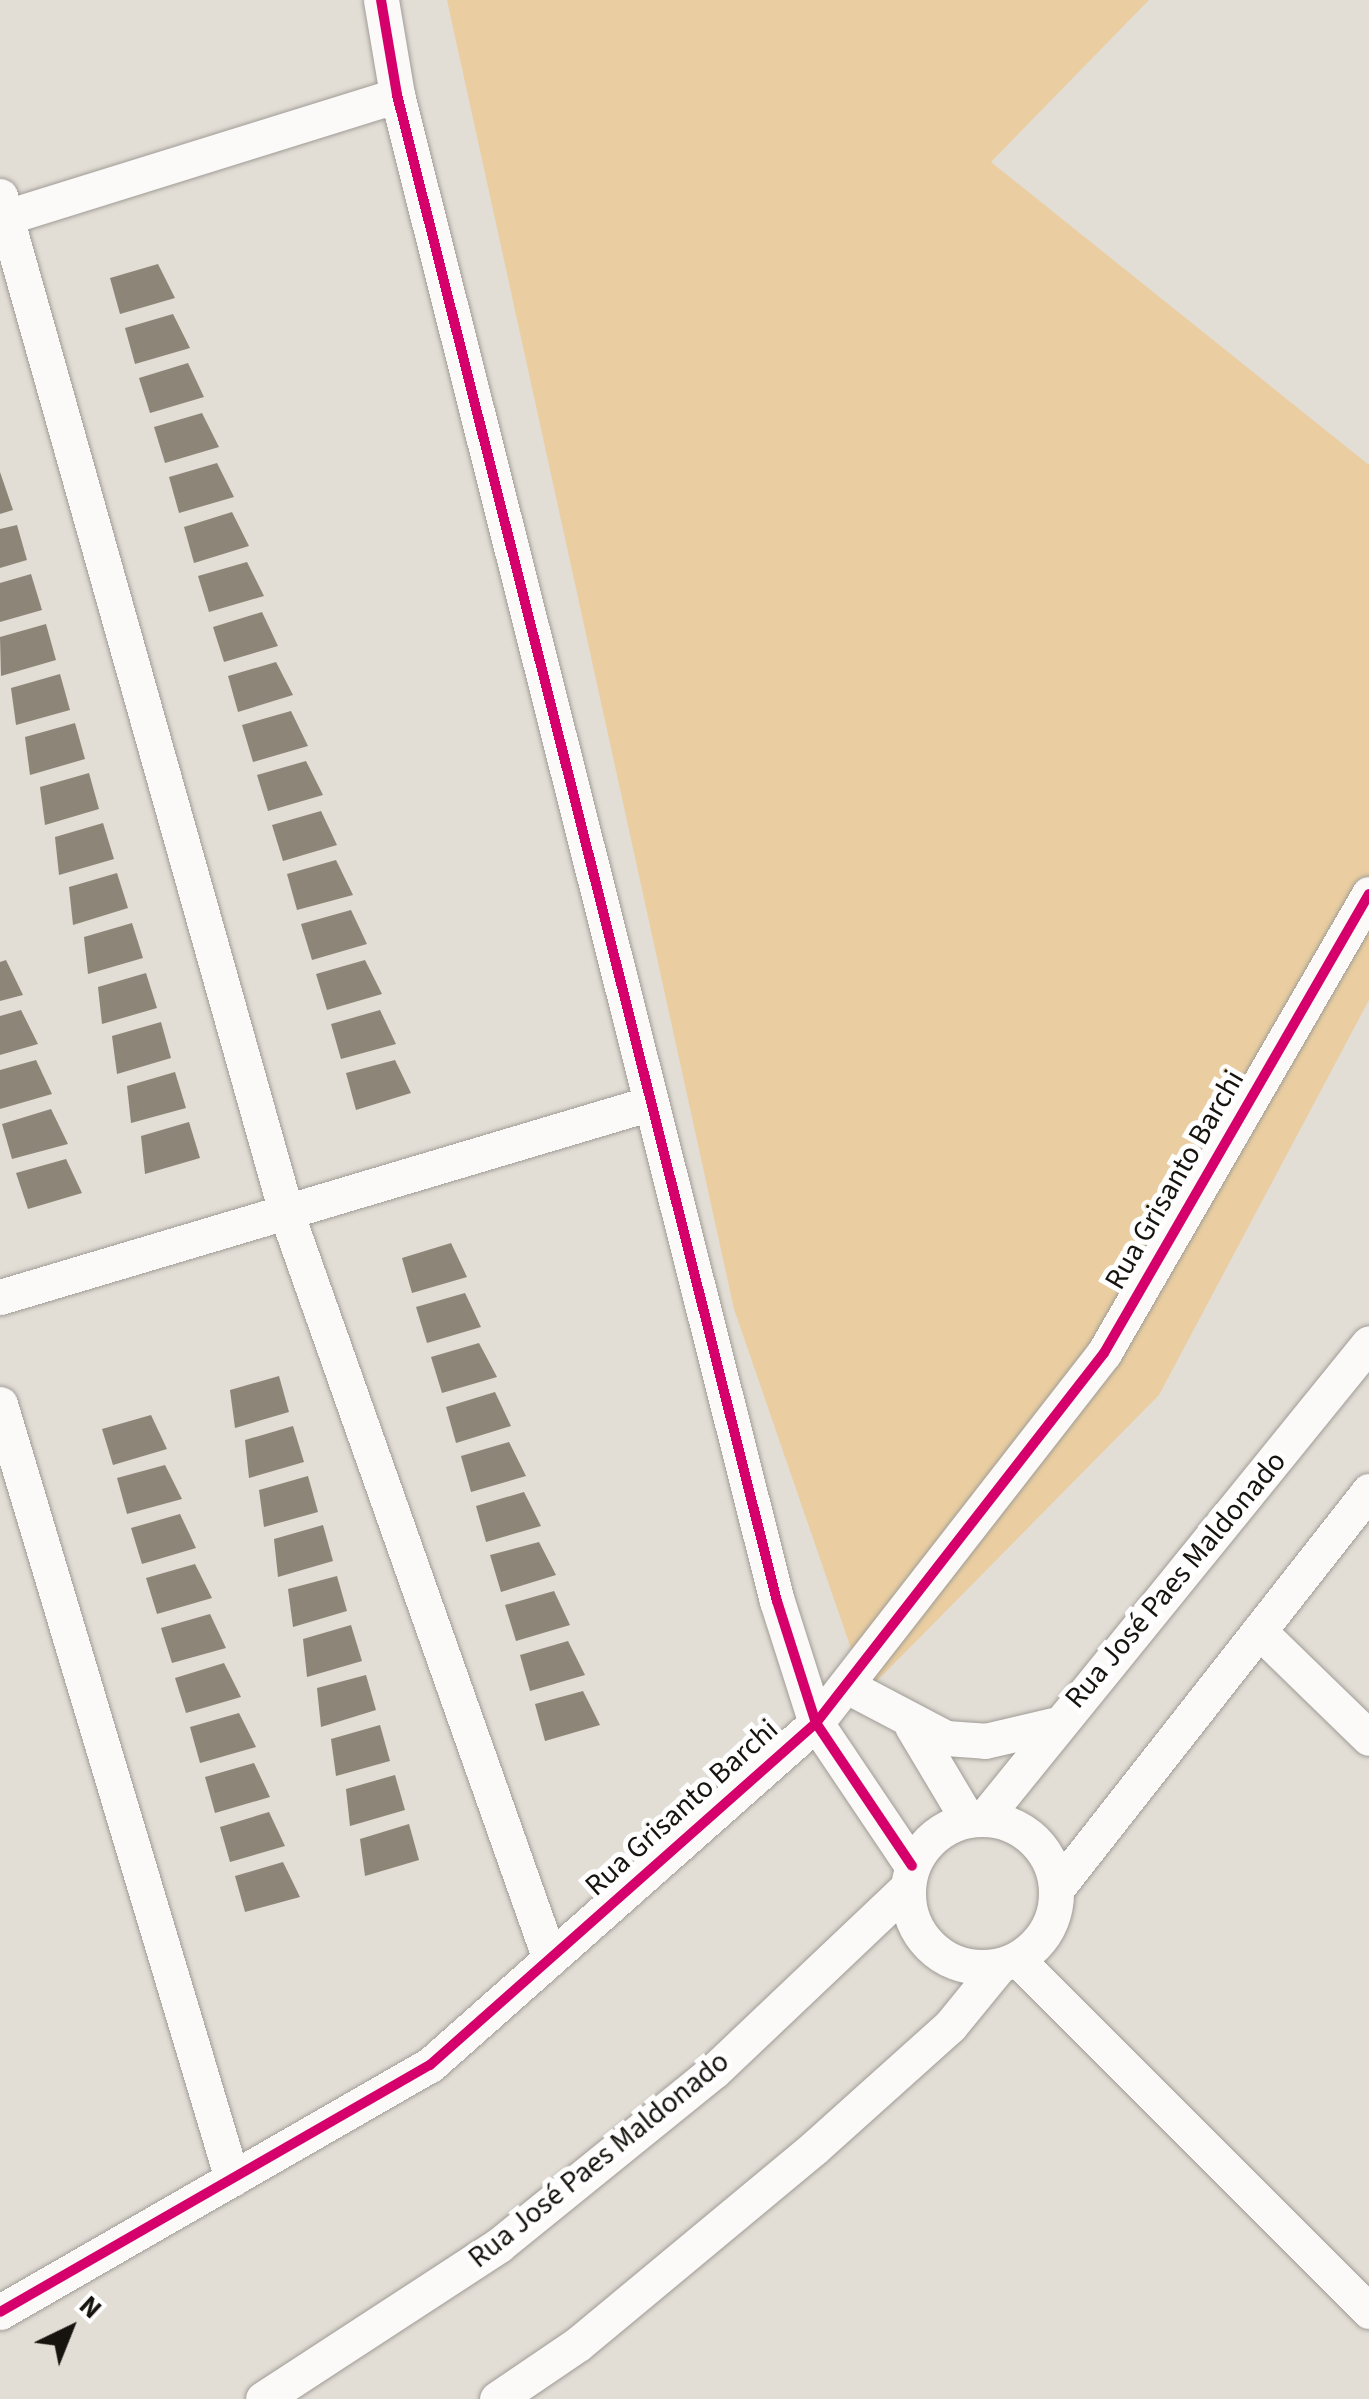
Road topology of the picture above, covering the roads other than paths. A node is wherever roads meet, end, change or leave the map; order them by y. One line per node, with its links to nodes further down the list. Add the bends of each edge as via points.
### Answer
1 (382, 0): 2 (street)
2 (397, 95): 3 (street); 5 (street)
3 (2, 211): 6 (street)
4 (1369, 894): 12 (street, Rua Grisanto Barchi, via 1104,1353)
5 (648, 1104): 6 (street); 13 (street)
6 (286, 1212): 7 (street); 20 (street)
7 (0, 1297)
8 (1369, 1342): 14 (street, Rua José Paes Maldonado)
9 (0, 1404): 22 (street)
10 (1369, 1491): 11 (street)
11 (1259, 1632): 16 (street); 19 (street)
12 (849, 1688): 13 (street, Rua Grisanto Barchi); 15 (street)
13 (816, 1722): 18 (street); 20 (street, Rua Grisanto Barchi)
14 (1054, 1725): 15 (street, via 985,1741); 17 (street, Rua José Paes Maldonado)
15 (912, 1726): 17 (street)
16 (1369, 1738)
17 (976, 1819): 18 (street, Rua José Paes Maldonado, via 939,1832); 19 (street, via 1042,1846)
18 (910, 1876): 21 (street, via 930,1946 962,1965); 25 (street, Rua José Paes Maldonado, via 714,2070 499,2245)
19 (1057, 1888): 21 (street, via 1046,1932)
20 (550, 1958): 22 (street, Rua Grisanto Barchi, via 430,2065)
21 (1008, 1962): 23 (street); 26 (street, via 950,2026 814,2148 578,2344)
22 (232, 2179): 24 (street, Rua Grisanto Barchi)
23 (1369, 2311)
24 (0, 2312)
25 (263, 2399)
26 (497, 2399)

